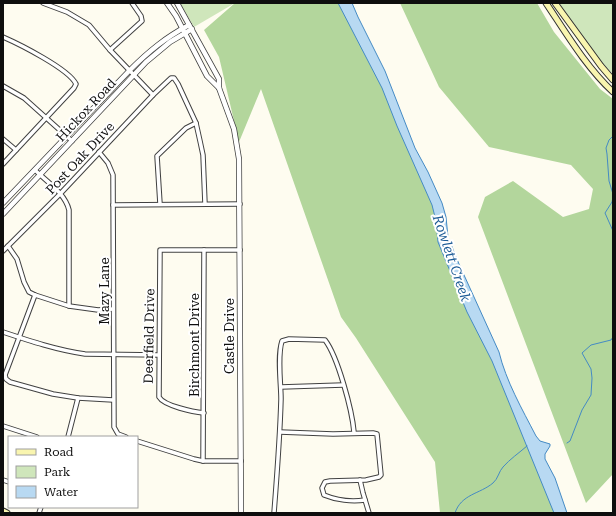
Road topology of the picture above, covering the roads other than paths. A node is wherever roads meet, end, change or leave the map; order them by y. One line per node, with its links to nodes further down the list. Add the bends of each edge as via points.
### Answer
1 (43, 3): 10 (street, via 76,16 92,28)
2 (132, 3): 10 (street, via 142,21)
3 (167, 3): 8 (street)
4 (177, 3): 7 (street, Castle Drive)
5 (546, 3): 16 (main road, via 584,58)
6 (555, 3): 13 (main road)
7 (191, 27): 8 (street, Hickox Road); 15 (street, Castle Drive, via 214,68 219,79)
8 (184, 31): 11 (street, Hickox Road, via 162,40); 12 (street, Hickox Road, via 157,52); 15 (street, via 207,76)
9 (3, 37): 18 (street, via 27,48 75,82 74,88)
10 (110, 50): 11 (street)
11 (130, 70): 12 (street); 20 (street, Hickox Road)
12 (134, 75): 17 (street); 22 (street, Hickox Road)
13 (613, 80)
14 (3, 86): 18 (street, via 24,98)
15 (219, 88): 32 (street, Castle Drive, via 234,129 239,158)
16 (613, 92)
17 (153, 95): 19 (street, Post Oak Drive, via 174,78); 24 (street, Post Oak Drive)
18 (46, 118): 20 (street); 23 (street)
19 (196, 123): 30 (street, via 186,128 157,156); 31 (street, via 203,155)
20 (67, 136): 22 (street); 26 (street, Hickox Road)
21 (3, 139): 23 (street)
22 (72, 141): 27 (street, Hickox Road)
23 (16, 150): 25 (street)
24 (99, 152): 28 (street, Post Oak Drive); 33 (street, Mazy Lane, via 113,175)
25 (3, 164)
26 (35, 170): 27 (street); 29 (street, Hickox Road)
27 (40, 175): 28 (street); 34 (street, Hickox Road)
28 (60, 194): 35 (street, Post Oak Drive); 40 (street, via 68,205 70,216)
29 (3, 203)
30 (160, 204): 31 (street); 33 (street)
31 (205, 204): 32 (street)
32 (240, 204): 37 (street, Castle Drive)
33 (114, 205): 41 (street, Mazy Lane)
34 (3, 214)
35 (8, 246): 38 (street, Post Oak Drive); 39 (street, via 17,260 26,287 29,292)
36 (204, 250): 37 (street); 45 (street, Deerfield Drive, via 160,250); 50 (street, Birchmont Drive)
37 (240, 250): 59 (street, Castle Drive)
38 (3, 251)
39 (36, 295): 40 (street); 43 (street)
40 (69, 306): 41 (street, via 98,310)
41 (113, 309): 44 (street, Mazy Lane)
42 (3, 332): 43 (street)
43 (19, 337): 44 (street, via 72,352); 48 (street, via 5,375 6,379 53,394)
44 (113, 354): 45 (street); 49 (street, Mazy Lane)
45 (159, 355): 50 (street, Deerfield Drive, via 160,400 186,410)
46 (343, 385): 47 (street); 47 (street, via 334,356 325,340 288,339 282,341 280,350); 53 (street)
47 (281, 387): 52 (street)
48 (78, 398): 49 (street); 55 (street)
49 (113, 400): 56 (street, Mazy Lane, via 114,427 118,434)
50 (204, 413): 58 (street, Birchmont Drive)
51 (3, 426): 54 (street)
52 (280, 432): 53 (street); 65 (street)
53 (354, 432): 60 (street, via 377,434 381,475 376,479)
54 (34, 436)
55 (68, 436)
56 (123, 436)
57 (138, 441): 58 (street)
58 (203, 461): 59 (street)
59 (241, 461): 64 (street, Castle Drive)
60 (360, 480): 61 (street); 61 (street, via 325,482 322,488 324,495 328,497)
61 (365, 500): 66 (street)
62 (3, 512): 63 (main road)
63 (7, 513)
64 (241, 513)
65 (274, 513)
66 (369, 513)

